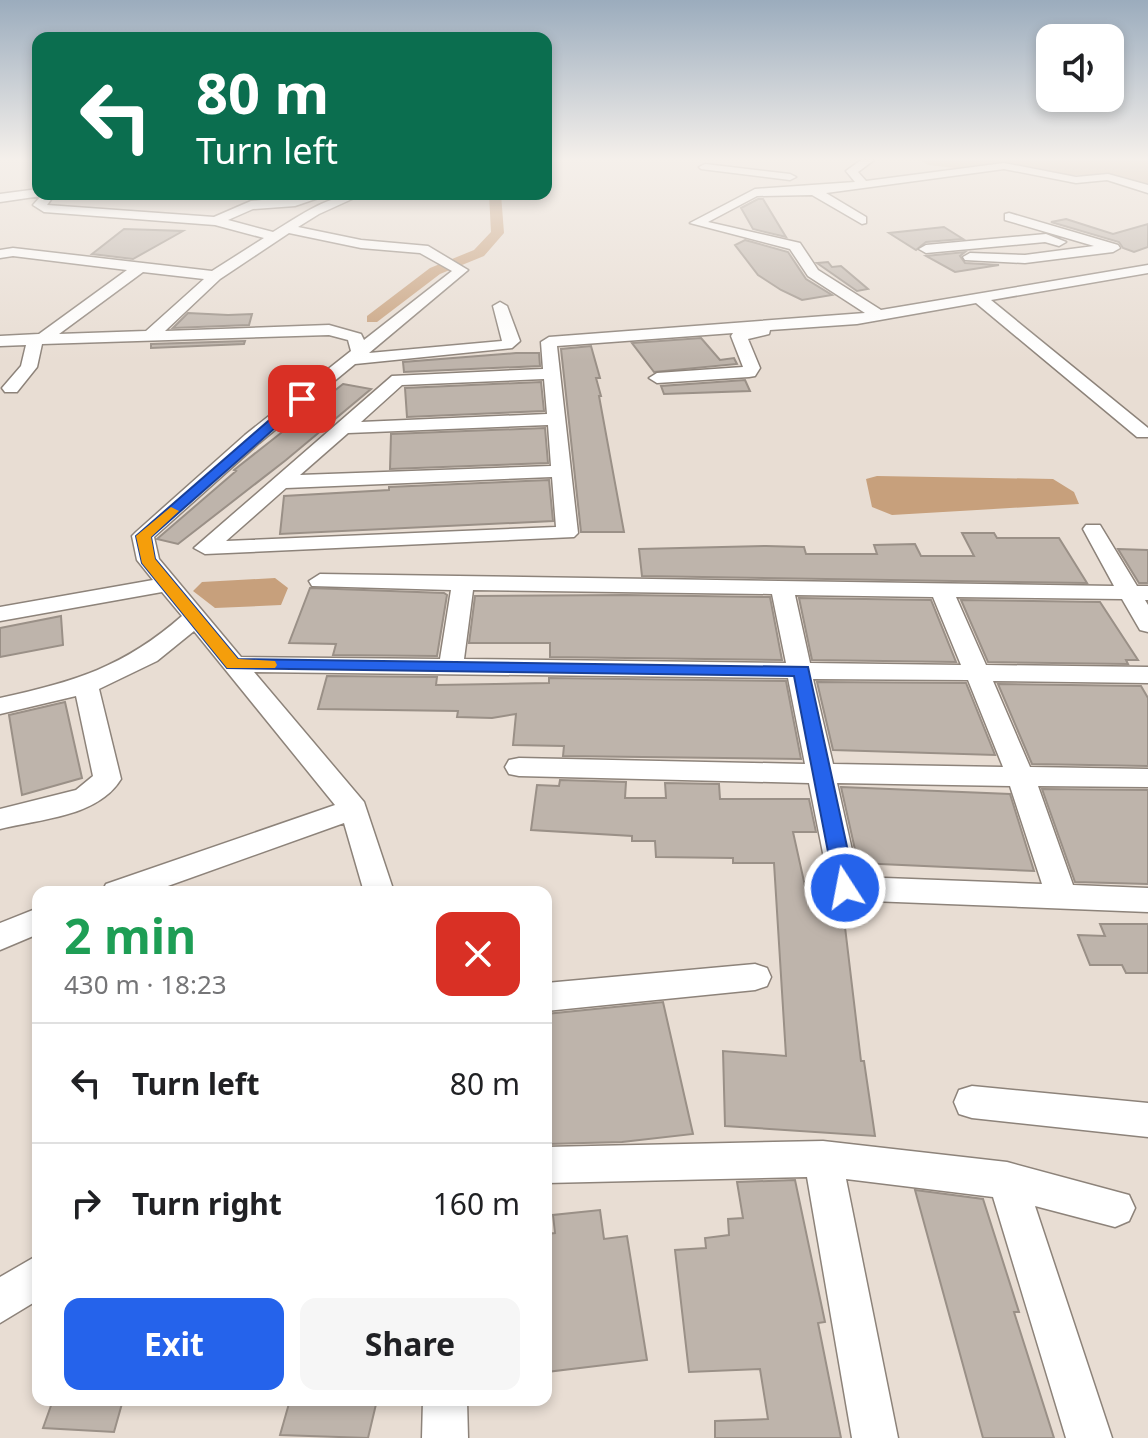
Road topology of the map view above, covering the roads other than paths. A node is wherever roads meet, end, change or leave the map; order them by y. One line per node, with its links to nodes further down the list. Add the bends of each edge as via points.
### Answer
1 (249, 227): 5 (street)
2 (290, 227): 5 (street)
3 (714, 227): 15 (street, via 795,246 813,273)
4 (1044, 227): 7 (street, via 1113,247)
5 (281, 233): 12 (street); 20 (street, via 423,249 461,270)
6 (926, 249): 7 (street, via 1046,238)
7 (1094, 251): 9 (street, via 1025,259); 11 (street)
8 (0, 254): 10 (street)
9 (970, 257)
10 (140, 267): 12 (street); 18 (street)
11 (1148, 267): 13 (street)
12 (215, 276): 17 (street)
13 (979, 298): 15 (street); 26 (street)
14 (500, 306): 20 (street, via 512,341 506,345)
15 (878, 315): 16 (street)
16 (857, 319): 21 (street, via 549,342); 22 (street, via 845,325 739,335 749,372)
17 (151, 335): 18 (street); 20 (street, via 329,330 355,337)
18 (41, 338): 19 (street); 23 (street, via 29,367)
19 (0, 341)
20 (356, 355): 31 (street, via 143,536 148,560)
21 (552, 374): 24 (street); 25 (street, via 398,380)
22 (657, 378)
23 (11, 388)
24 (556, 419): 25 (street); 27 (street)
25 (343, 428): 28 (street)
26 (1143, 433)
27 (561, 471): 28 (street); 28 (street, via 567,533 205,548)
28 (280, 482)
29 (1093, 529): 35 (street)
30 (320, 581): 32 (street)
31 (168, 584): 36 (street); 37 (street)
32 (463, 584): 33 (street); 40 (street)
33 (782, 588): 34 (street); 41 (street)
34 (942, 590): 35 (street); 42 (street)
35 (1139, 593): 38 (street)
36 (0, 614)
37 (195, 617): 39 (street); 44 (street, via 137,665)
38 (1148, 625)
39 (233, 664): 40 (street); 50 (street)
40 (451, 667): 41 (street)
41 (802, 671): 42 (street); 47 (street)
42 (977, 673): 43 (street); 48 (street)
43 (1148, 675)
44 (86, 686): 45 (street); 51 (street, via 107,779 85,798)
45 (0, 706)
46 (519, 767): 47 (street)
47 (822, 772): 48 (street); 54 (street, via 845,888)
48 (1020, 775): 49 (street); 54 (street)
49 (1148, 778)
50 (354, 809): 52 (street); 53 (street)
51 (0, 819)
52 (134, 886)
53 (377, 886)
54 (1061, 896): 55 (street)
55 (1148, 900)
56 (32, 923): 57 (street)
57 (0, 937)
58 (755, 977): 59 (street)
59 (552, 996)
60 (972, 1102): 61 (street)
61 (1148, 1120)
62 (823, 1159): 63 (street); 64 (street); 70 (street)
63 (552, 1165)
64 (1007, 1180): 65 (street); 71 (street)
65 (1115, 1208)
66 (32, 1279): 67 (street)
67 (0, 1302)
68 (445, 1406): 69 (street)
69 (445, 1438)
70 (875, 1438)
71 (1089, 1438)

